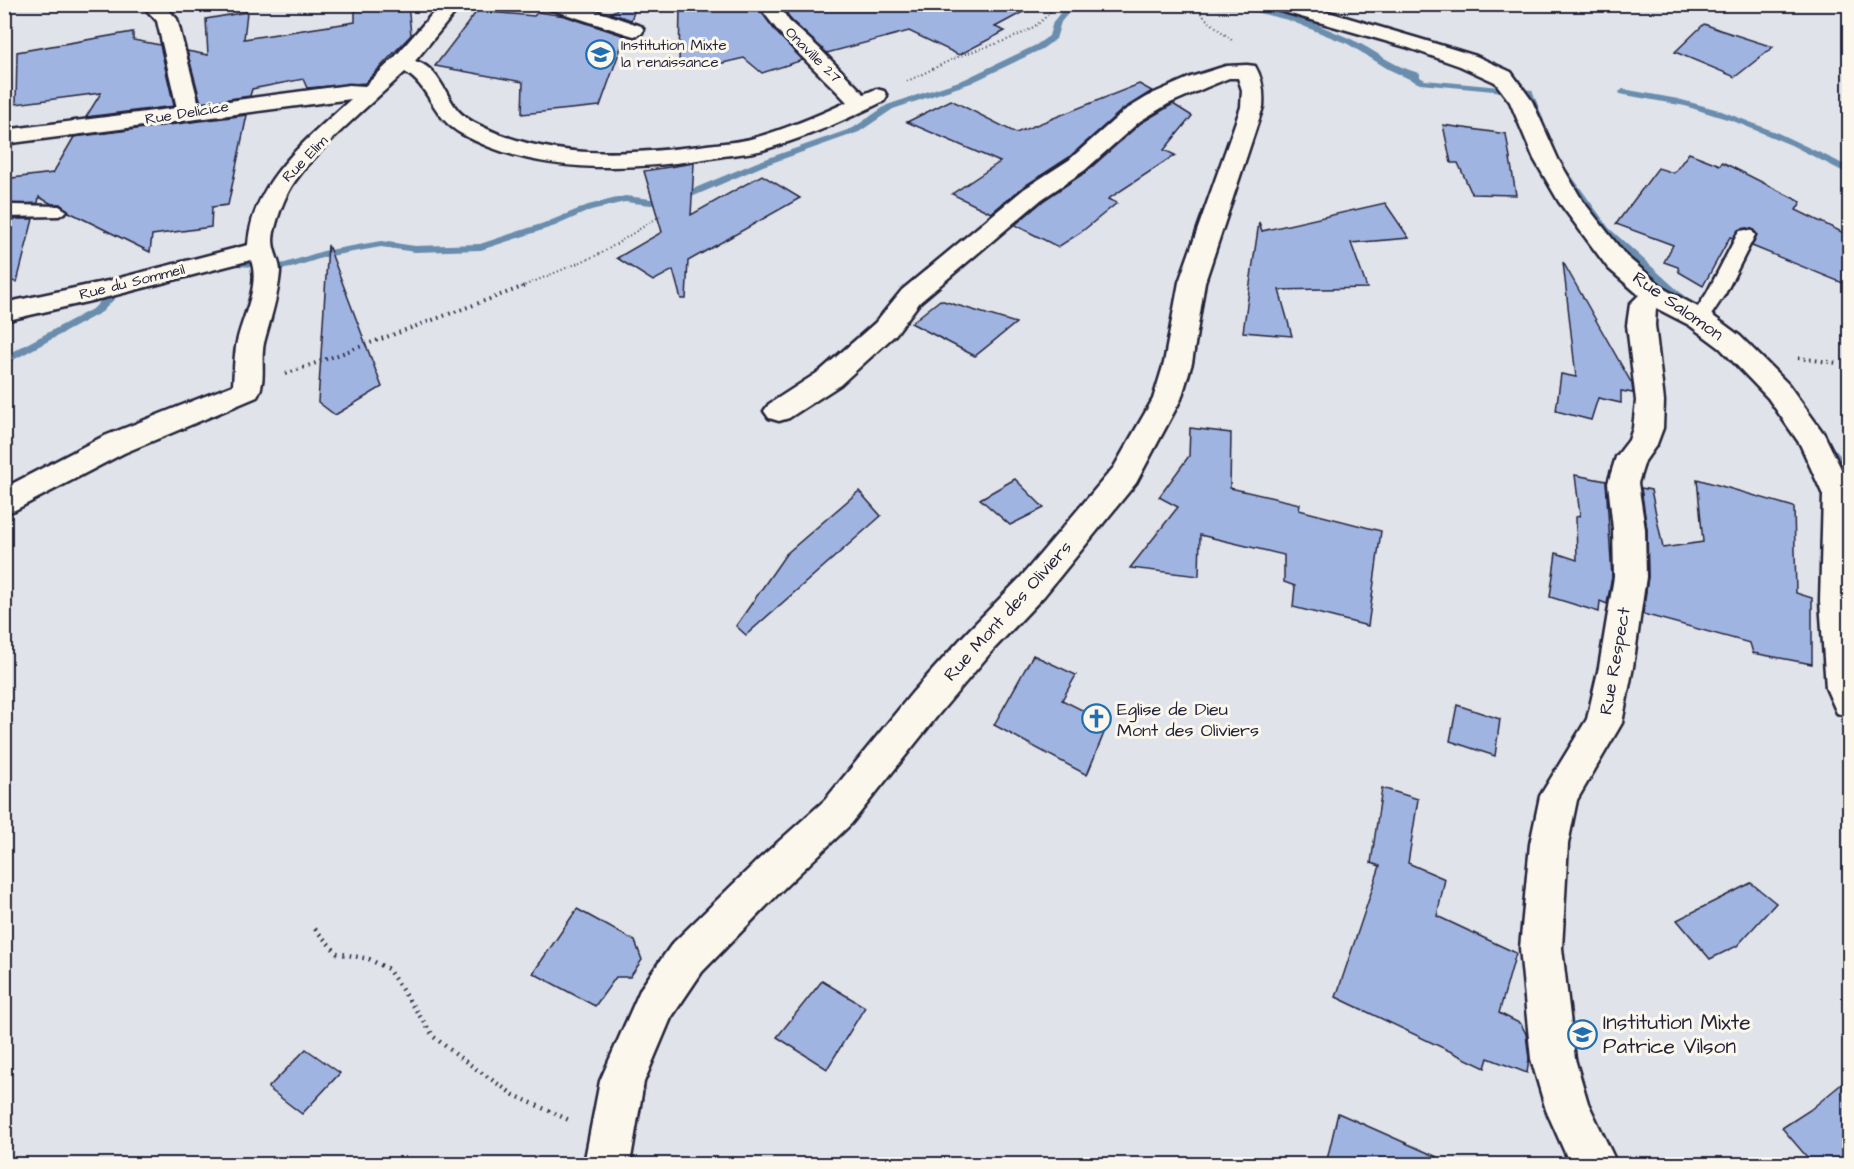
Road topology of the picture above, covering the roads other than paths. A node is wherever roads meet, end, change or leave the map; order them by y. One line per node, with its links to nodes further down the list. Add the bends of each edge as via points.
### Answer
1 (151, 4): 9 (street, via 167,19)
2 (452, 4): 7 (street, Rue Elim)
3 (554, 4): 6 (street)
4 (768, 4): 7 (street, Onaville 27, via 782,25 868,100 756,144 687,154 568,158 499,144 472,130 450,115 418,67)
5 (1277, 4): 15 (street, Rue Salomon, via 1413,43 1503,77 1521,101 1546,159 1571,202 1617,262)
6 (634, 30)
7 (402, 63): 8 (street, Rue Elim)
8 (370, 93): 9 (street, Rue Delicice, via 349,92); 14 (street, Rue Elim, via 283,180 269,208)
9 (188, 111): 10 (street, Rue Delicice)
10 (4, 137)
11 (59, 211): 12 (lane)
12 (4, 212)
13 (1746, 235): 17 (lane)
14 (260, 250): 16 (street, Rue du Sommeil); 20 (street, Rue Elim, via 267,269 259,319 250,345 247,390 113,445)
15 (1657, 296): 17 (street, Rue Salomon); 23 (street, Rue Respect, via 1643,304 1641,325 1650,402 1648,428 1631,457 1623,483 1630,577 1616,667 1604,723 1559,796 1550,844 1541,948 1553,1059 1568,1110)
16 (4, 312)
17 (1699, 319): 19 (street, Rue Salomon, via 1730,342 1778,391)
18 (778, 411): 22 (street, Rue Mont des Oliviers, via 831,378 885,329 911,296 1033,194 1077,165 1132,116 1199,82 1226,72 1247,71 1253,90 1252,107 1192,282 1178,363 1167,399 1125,475 926,704 838,812 687,958 656,1003 622,1082)
19 (1836, 466): 21 (street, Rue Salomon, via 1837,601 1844,688)
20 (4, 502)
21 (1850, 702)
22 (608, 1152)
23 (1594, 1164)

